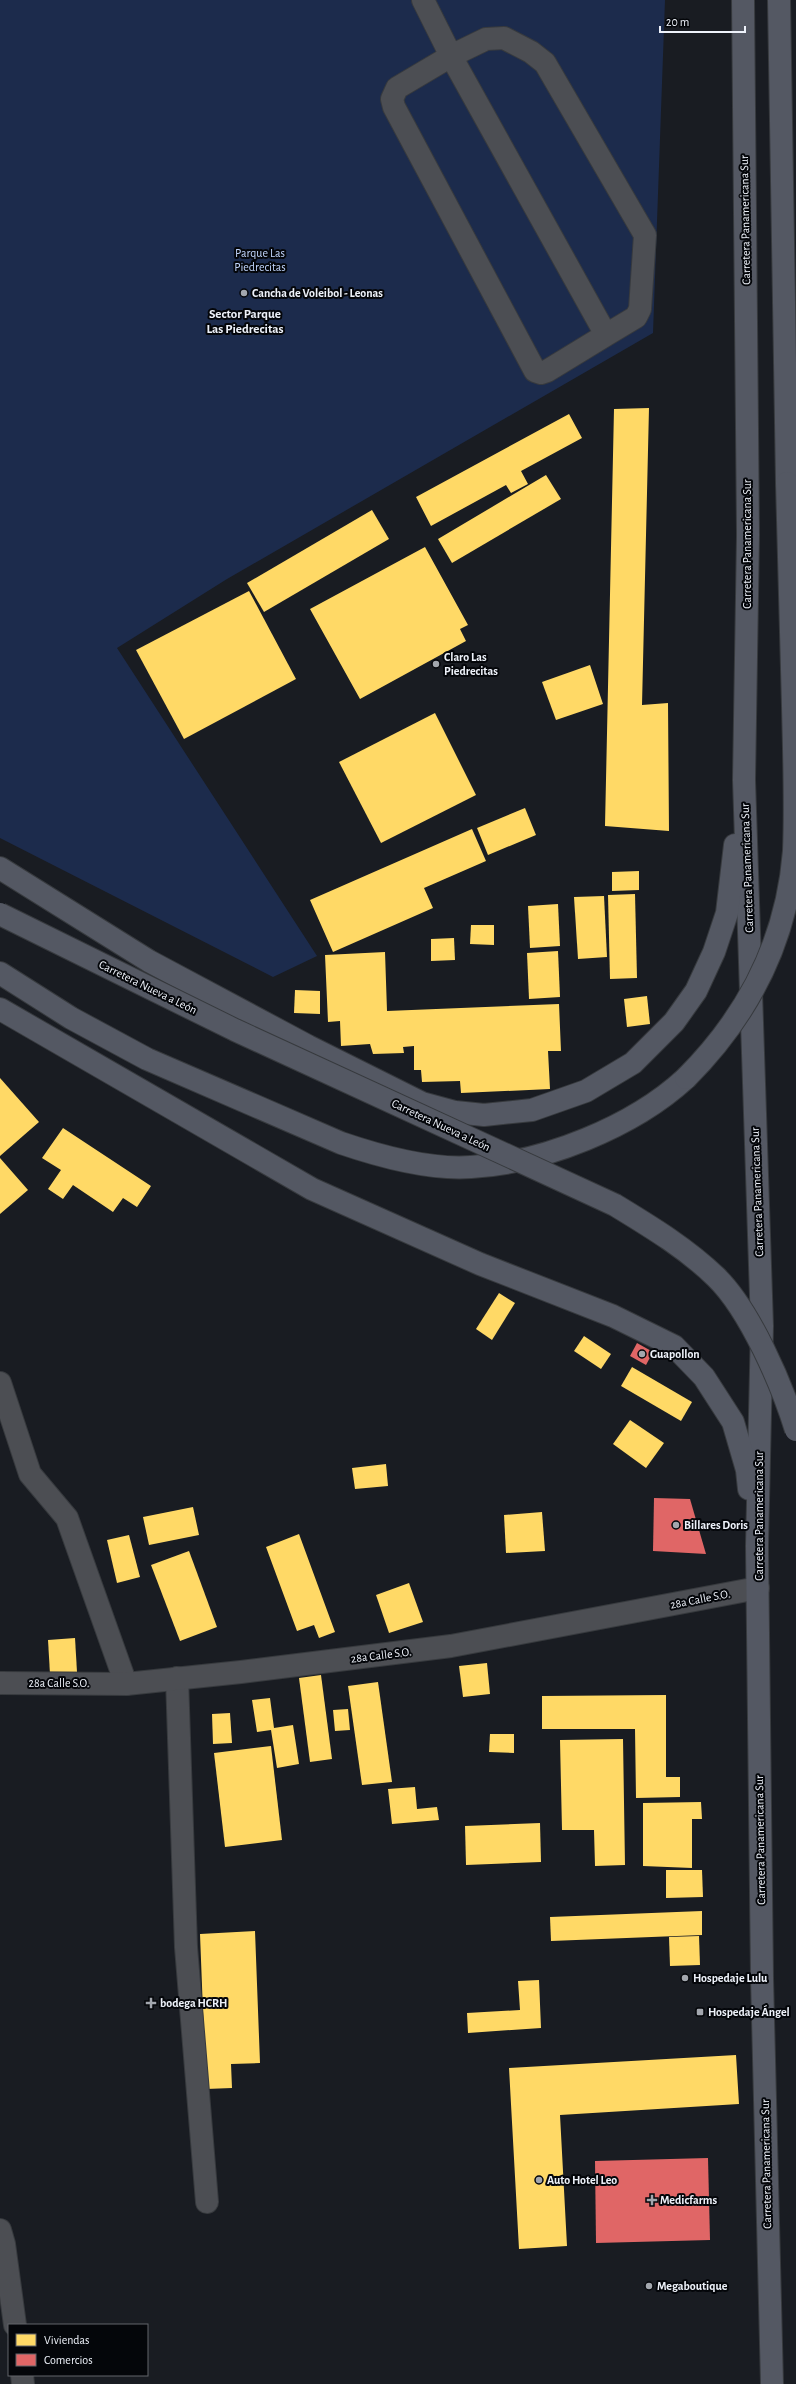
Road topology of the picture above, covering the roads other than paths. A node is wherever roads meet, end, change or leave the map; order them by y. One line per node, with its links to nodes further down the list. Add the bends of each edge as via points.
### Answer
1 (423, 0): 4 (street)
2 (743, 0): 6 (highway, Carretera Panamericana Sur, via 748,535)
3 (779, 0): 9 (highway, bridge, via 796,823 794,852 782,918 767,962 746,1005 708,1055 670,1092 641,1113 565,1147 516,1160 471,1168 414,1162 374,1154 341,1143 146,1059 71,1018)
4 (451, 56): 5 (street); 5 (street, via 486,39 504,38 531,52 545,63 645,234 640,309 636,317); 5 (street, via 397,88 392,99 394,107 535,371 541,373)
5 (606, 335)
6 (744, 780): 7 (highway, via 727,913 714,952 696,991 674,1022 633,1063 586,1091 532,1110 484,1115 455,1112 422,1103 148,961); 13 (highway, Carretera Panamericana Sur, via 762,1326)
7 (0, 868)
8 (0, 914): 12 (highway, Carretera Nueva a León, bridge, via 235,1030 615,1205 672,1239 717,1278 739,1307 765,1354)
9 (0, 973)
10 (0, 1009): 13 (highway, via 312,1189 480,1264 613,1316 674,1346 704,1377 733,1422 746,1470)
11 (0, 1383): 17 (street, via 30,1474 68,1518)
12 (796, 1430)
13 (757, 1546): 14 (highway, Carretera Panamericana Sur)
14 (758, 1588): 15 (street, 28a Calle S.O., via 451,1646); 21 (highway, Carretera Panamericana Sur, via 762,1986)
15 (177, 1678): 17 (street, 28a Calle S.O.); 18 (street, via 186,1947)
16 (0, 1682): 17 (street, 28a Calle S.O.)
17 (126, 1684)
18 (207, 2202)
19 (0, 2230): 20 (street)
20 (15, 2324)
21 (772, 2384)

